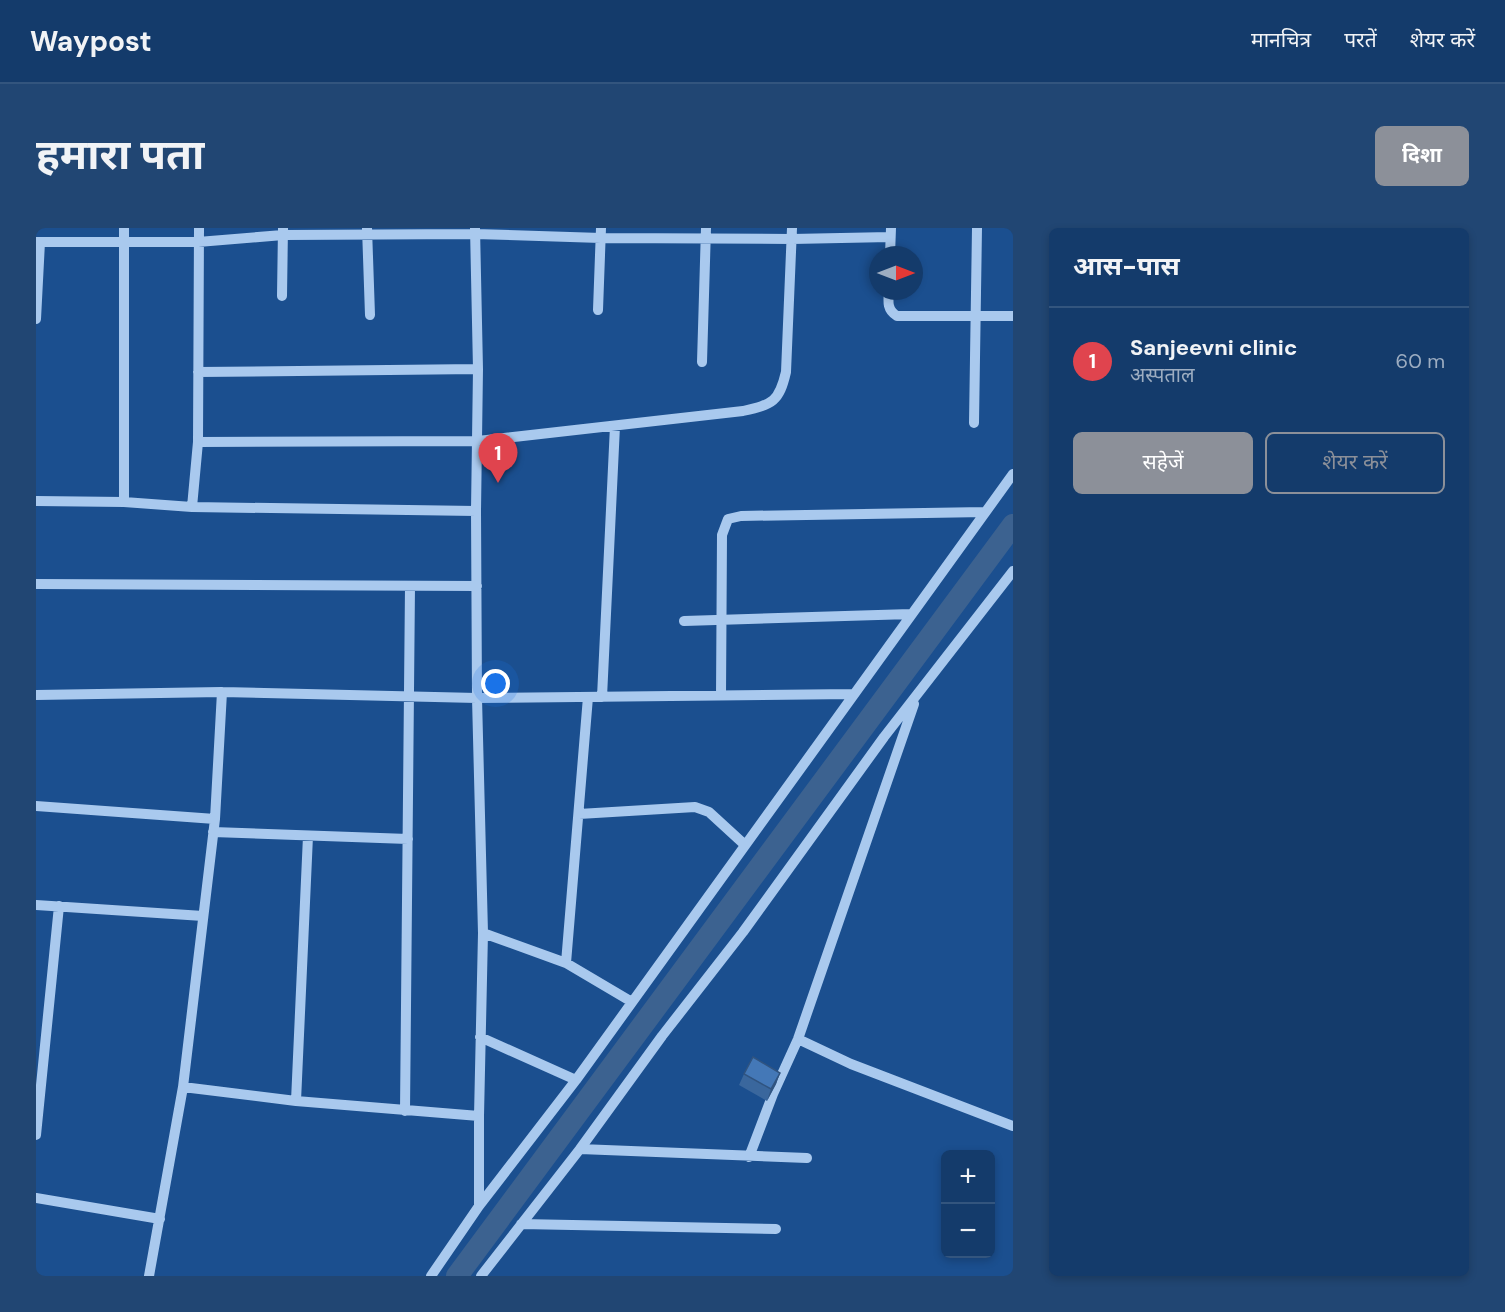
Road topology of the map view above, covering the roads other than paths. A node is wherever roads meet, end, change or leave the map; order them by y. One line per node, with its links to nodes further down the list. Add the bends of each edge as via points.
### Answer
1 (124, 228): 12 (street)
2 (199, 228): 13 (street)
3 (977, 228): 18 (street)
4 (475, 231): 6 (street); 8 (street); 22 (street)
5 (283, 232): 6 (street); 13 (street); 14 (street)
6 (367, 232): 17 (street)
7 (891, 232): 10 (street)
8 (601, 233): 9 (street); 16 (street)
9 (706, 233): 10 (street); 21 (street)
10 (792, 233): 25 (street, via 786,372 781,392 763,406 743,411)
11 (38, 242): 12 (street); 20 (street)
12 (125, 242): 13 (street); 30 (street)
13 (198, 242): 23 (street)
14 (282, 296)
15 (888, 300): 18 (street, via 888,307 897,316)
16 (598, 310)
17 (370, 315)
18 (975, 316): 19 (street); 24 (street)
19 (1013, 316)
20 (36, 319)
21 (702, 362)
22 (478, 369): 23 (street); 26 (street)
23 (198, 372): 27 (street)
24 (974, 423)
25 (615, 426): 26 (street); 48 (street)
26 (478, 441): 27 (street); 32 (street)
27 (198, 442): 31 (street)
28 (1013, 474): 33 (street)
29 (36, 501): 30 (street)
30 (124, 502): 31 (street)
31 (192, 507): 32 (street)
32 (476, 511): 37 (street)
33 (985, 512): 38 (street); 39 (street, via 732,517 724,525 722,535)
34 (1013, 571): 46 (street)
35 (36, 584): 36 (street)
36 (410, 586): 37 (street); 44 (street)
37 (477, 586): 49 (street)
38 (911, 615): 39 (street); 42 (street)
39 (721, 620): 40 (street); 45 (street)
40 (684, 621)
41 (222, 692): 43 (street); 44 (street); 52 (street)
42 (853, 694): 45 (street); 56 (street)
43 (36, 695)
44 (409, 695): 49 (street); 55 (street)
45 (721, 695): 48 (street)
46 (917, 696): 64 (street); 73 (street)
47 (588, 697): 48 (street); 49 (street); 51 (street)
48 (602, 697)
49 (477, 698): 60 (street)
50 (36, 806): 52 (street)
51 (579, 814): 56 (street, via 695,807 709,812); 61 (street)
52 (214, 819): 53 (street)
53 (213, 832): 54 (street); 59 (street)
54 (308, 836): 55 (street); 68 (street)
55 (408, 839): 69 (street)
56 (745, 845): 62 (street)
57 (36, 904): 58 (street)
58 (59, 906): 59 (street); 67 (street)
59 (203, 916): 66 (street)
60 (483, 933): 61 (street); 63 (street)
61 (566, 963): 62 (street)
62 (632, 1002): 65 (street)
63 (480, 1037): 65 (street); 70 (street)
64 (798, 1039): 71 (street, via 851,1064); 74 (street)
65 (576, 1080): 77 (street)
66 (183, 1087): 68 (street); 78 (street)
67 (38, 1088): 72 (street)
68 (296, 1101): 69 (street)
69 (405, 1111): 70 (street)
70 (479, 1116): 77 (street)
71 (1013, 1126)
72 (36, 1135)
73 (580, 1149): 74 (street); 79 (street)
74 (749, 1156): 75 (street)
75 (807, 1158)
76 (36, 1198): 78 (street)
77 (479, 1206): 82 (street)
78 (160, 1218): 81 (street)
79 (521, 1224): 80 (street); 83 (street)
80 (776, 1229)
81 (149, 1276)
82 (431, 1276)
83 (481, 1276)

